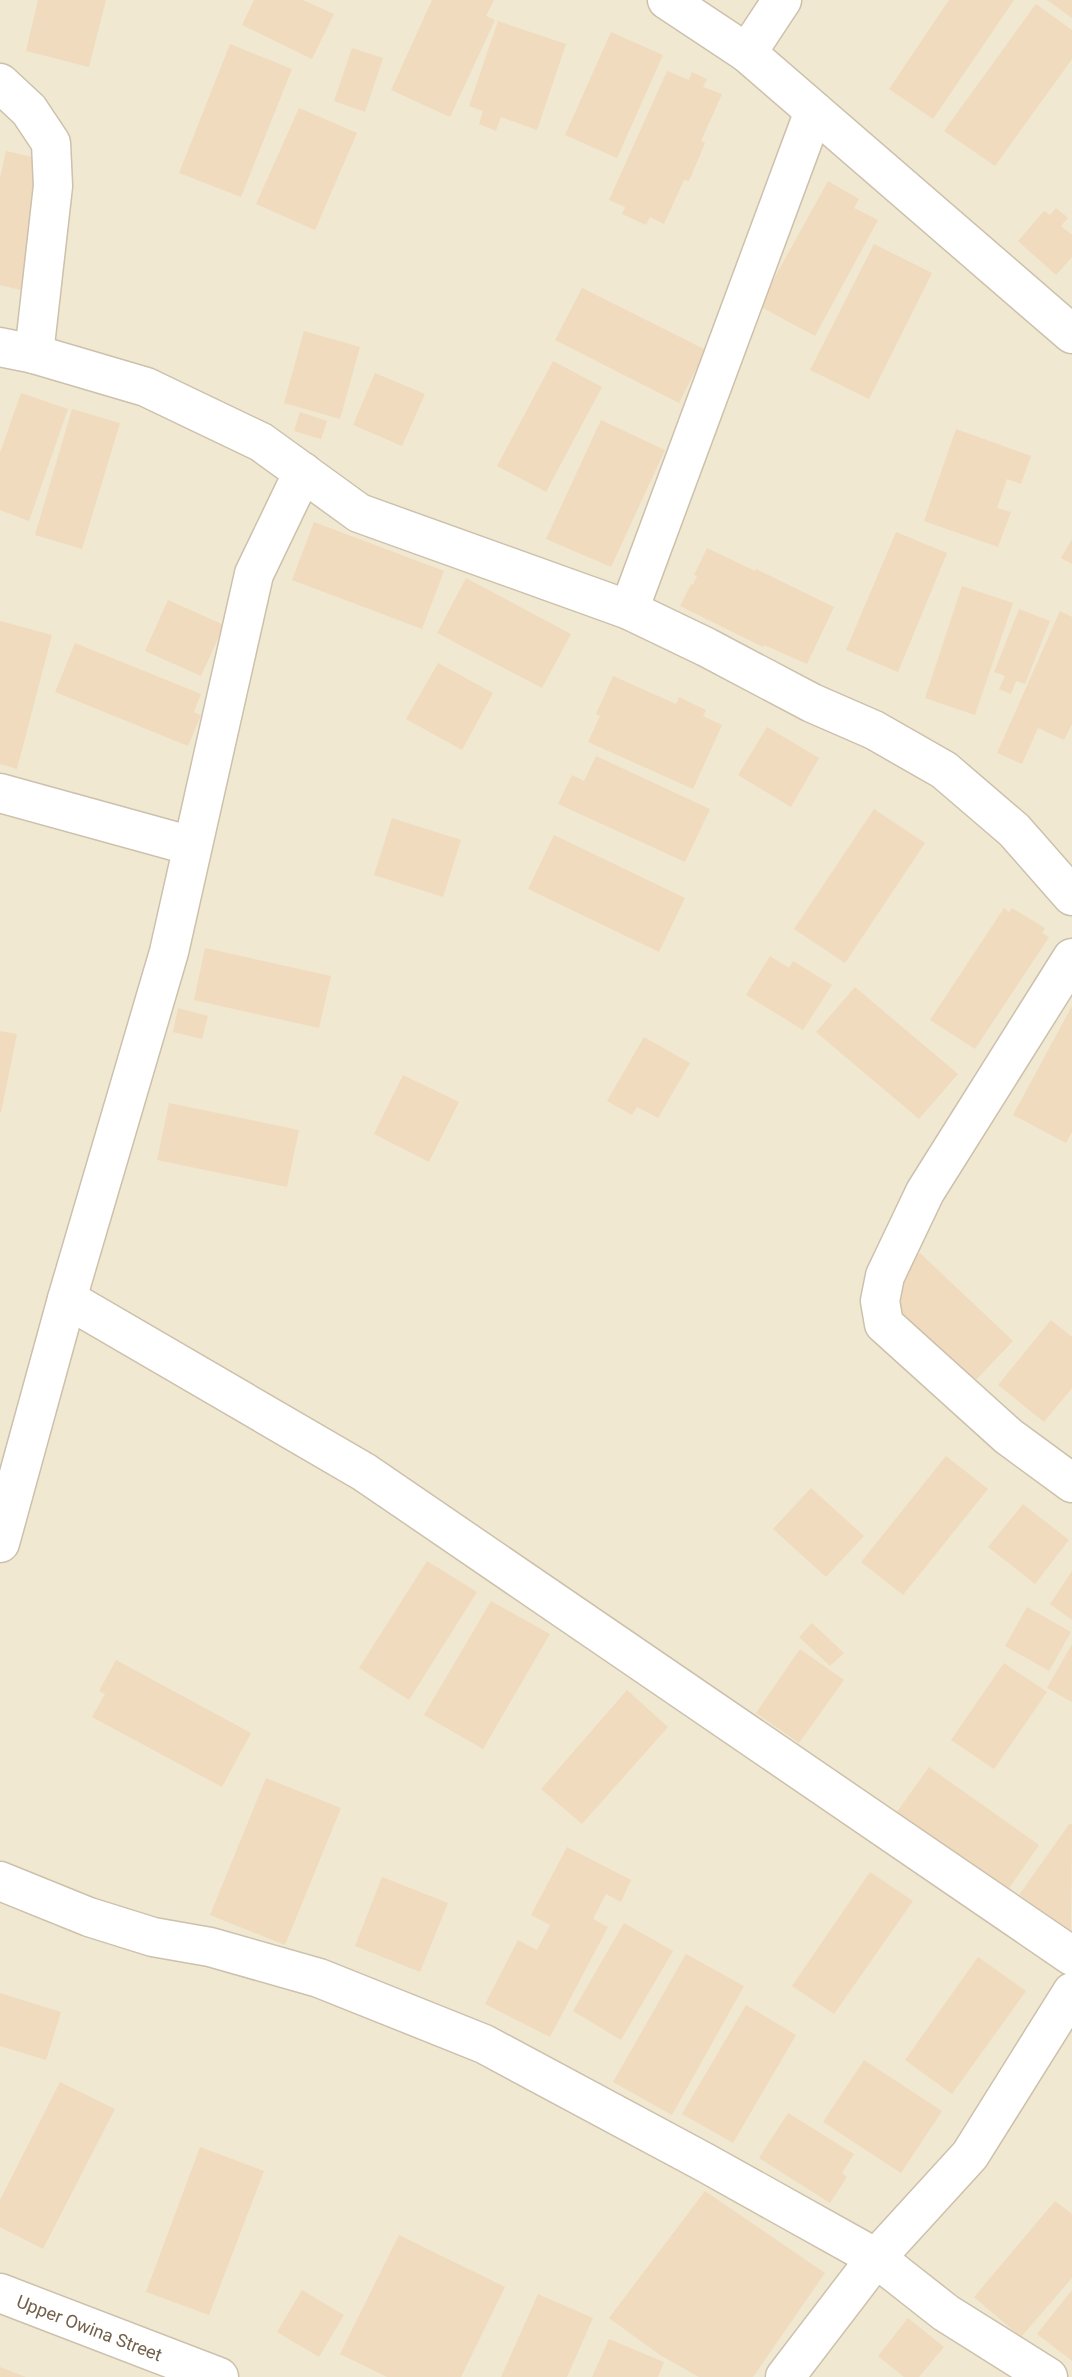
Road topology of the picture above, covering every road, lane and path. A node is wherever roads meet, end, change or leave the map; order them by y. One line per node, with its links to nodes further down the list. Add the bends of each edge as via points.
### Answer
1 (667, 0): 3 (street)
2 (782, 0): 3 (street)
3 (747, 53): 5 (street)
4 (0, 83): 7 (street, via 29,110 51,143 52,186)
5 (814, 111): 6 (street); 9 (street)
6 (1068, 321)
7 (17, 350): 8 (street, via 146,387 261,442)
8 (303, 472): 9 (street, via 359,513); 11 (street, via 254,574)
9 (629, 610): 12 (street, via 874,730 944,770 1014,830)
10 (0, 793): 11 (street)
11 (192, 845): 14 (street, via 169,952)
12 (1072, 896)
13 (1072, 958): 15 (street, via 925,1192 885,1276 880,1301 884,1324 1008,1436)
14 (67, 1299): 16 (street); 18 (street, via 363,1472)
15 (1072, 1483)
16 (0, 1543)
17 (0, 1881): 20 (street, via 153,1937 210,1947 319,1978 484,2044)
18 (1072, 1956)
19 (1072, 1992): 20 (street, via 970,2155)
20 (876, 2258): 23 (street); 24 (street, via 946,2313)
21 (0, 2292): 22 (street, Upper Owina Street)
22 (219, 2377)
23 (785, 2377)
24 (1048, 2377)

